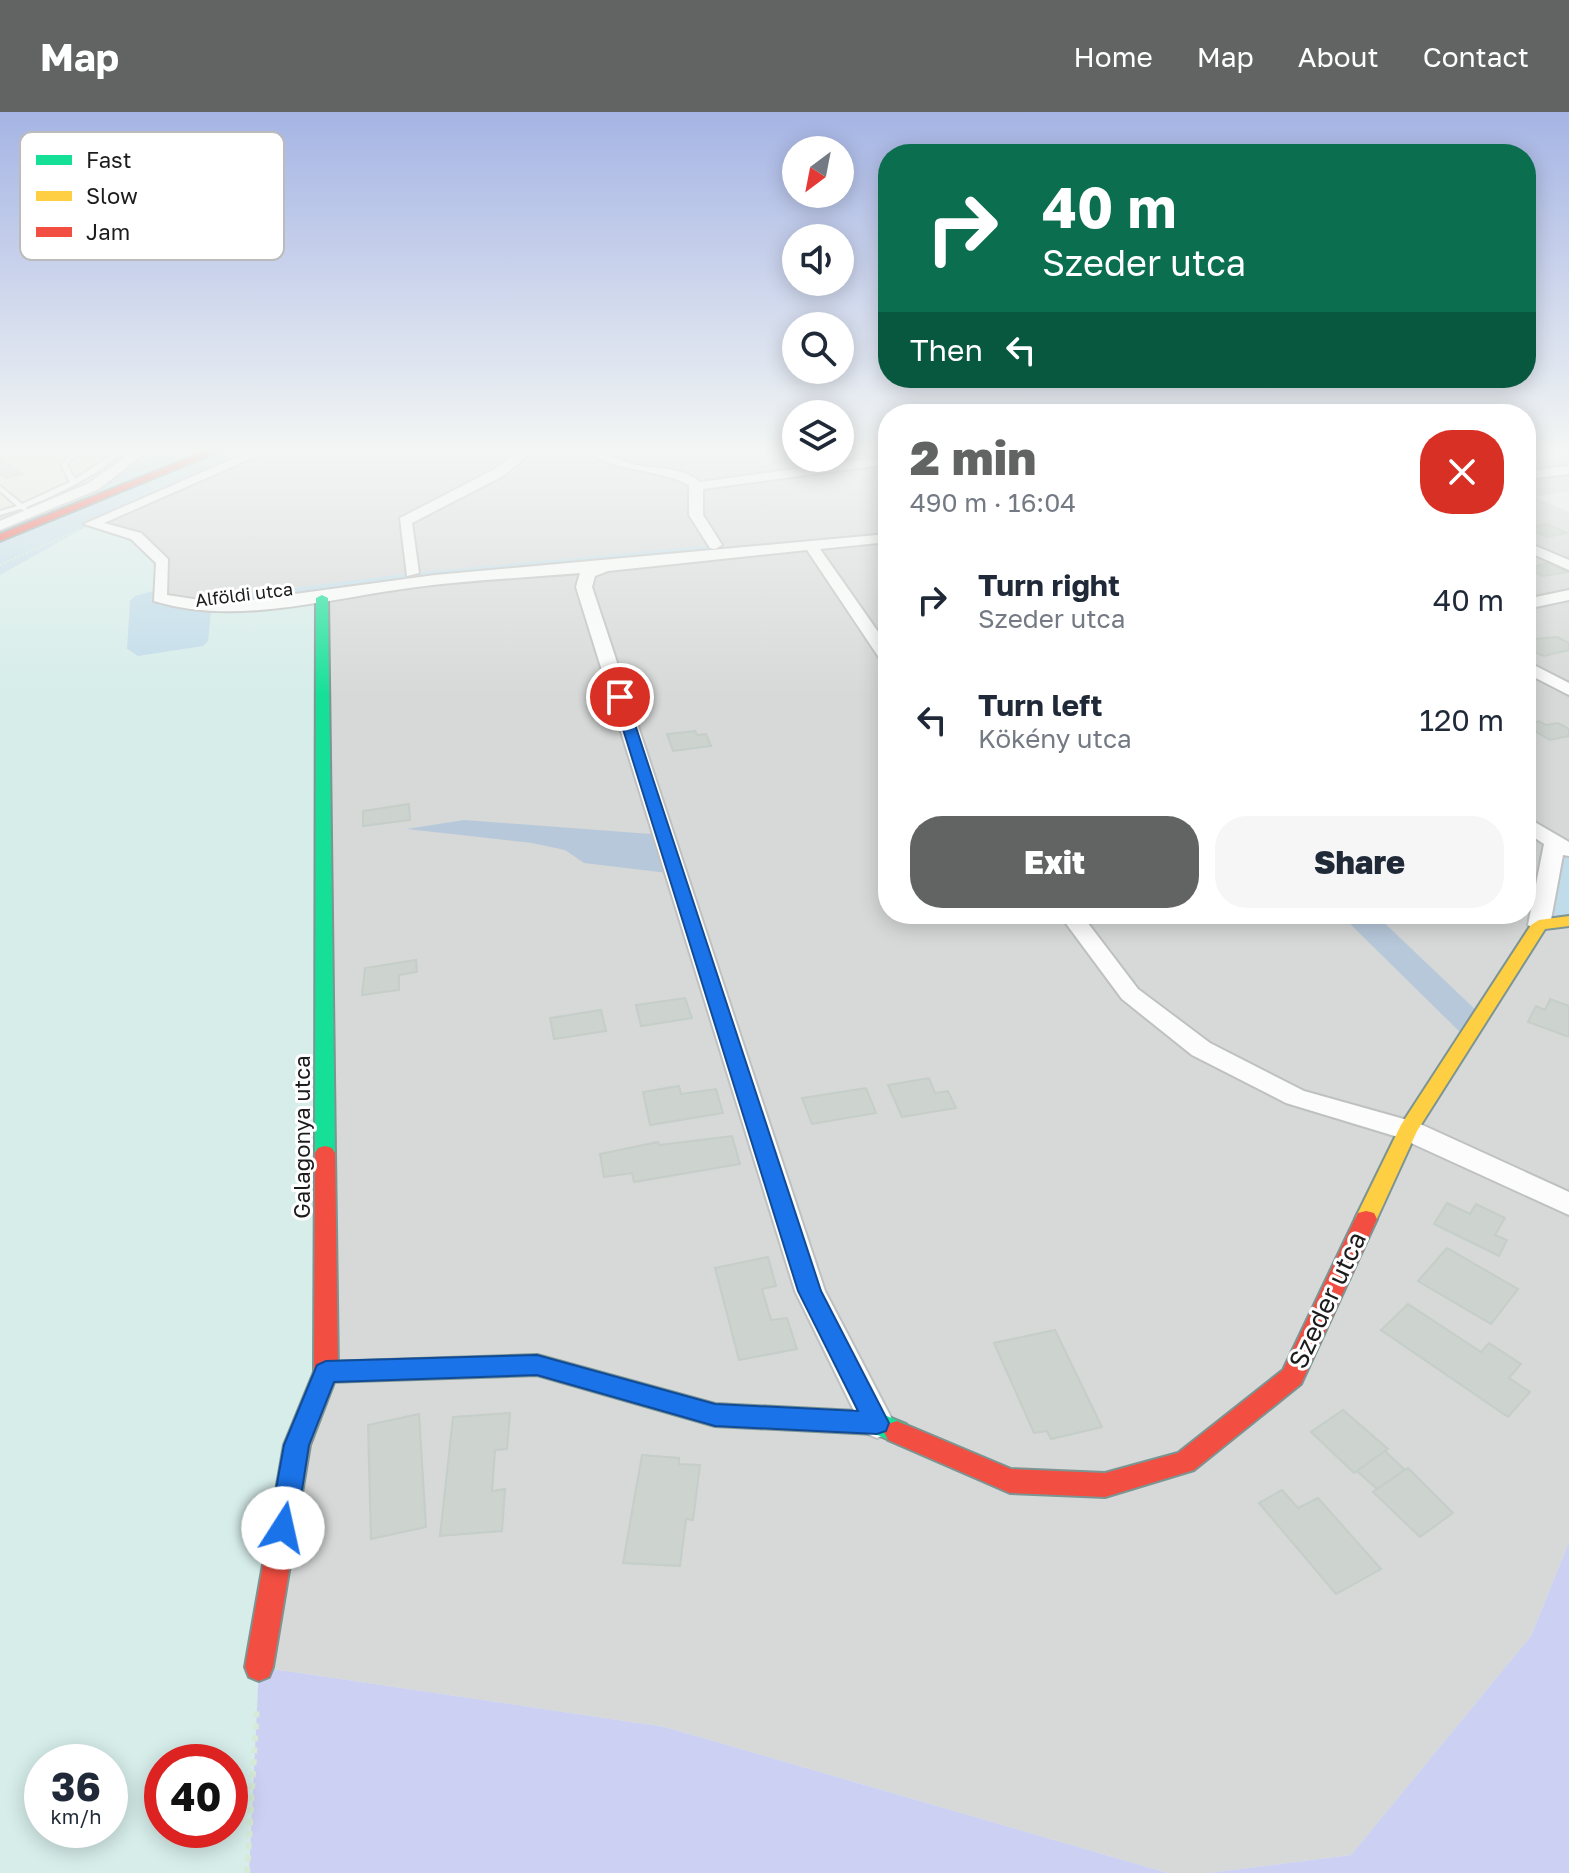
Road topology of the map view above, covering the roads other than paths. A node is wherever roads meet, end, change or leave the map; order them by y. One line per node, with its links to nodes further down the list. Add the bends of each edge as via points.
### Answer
1 (19, 530): 5 (street)
2 (114, 530): 16 (street, via 136,536 163,562 159,598)
3 (406, 530): 12 (street)
4 (705, 530): 8 (street)
5 (0, 538)
6 (878, 539): 7 (street, Alföldi utca)
7 (811, 546): 8 (street, Alföldi utca); 17 (street)
8 (718, 551): 11 (street, Alföldi utca); 12 (street, Alföldi utca)
9 (1536, 551): 10 (street)
10 (1569, 566)
11 (605, 567): 14 (street, Alföldi utca, via 395,584); 28 (street, via 588,573 584,587 593,616 810,1291)
12 (412, 573): 16 (street, Alföldi utca)
13 (1569, 595): 15 (street)
14 (322, 598): 16 (street, Alföldi utca, via 211,607); 27 (street, Galagonya utca)
15 (1536, 602)
16 (169, 604)
17 (878, 643)
18 (1536, 672): 19 (street)
19 (1569, 690)
20 (1536, 830): 21 (street)
21 (1562, 847): 24 (street, Szeder utca)
22 (1569, 921): 24 (street)
23 (1078, 924): 25 (street, via 1130,994 1201,1049 1295,1097)
24 (1539, 925): 25 (street, Szeder utca)
25 (1408, 1130): 26 (street); 28 (street, Szeder utca, via 1292,1377 1185,1462 1105,1485 1010,1481)
26 (1569, 1204)
27 (326, 1372): 28 (street, Szeder utca, via 537,1365 715,1415); 29 (street, Galagonya utca, via 297,1445)
28 (877, 1423)
29 (259, 1667)

